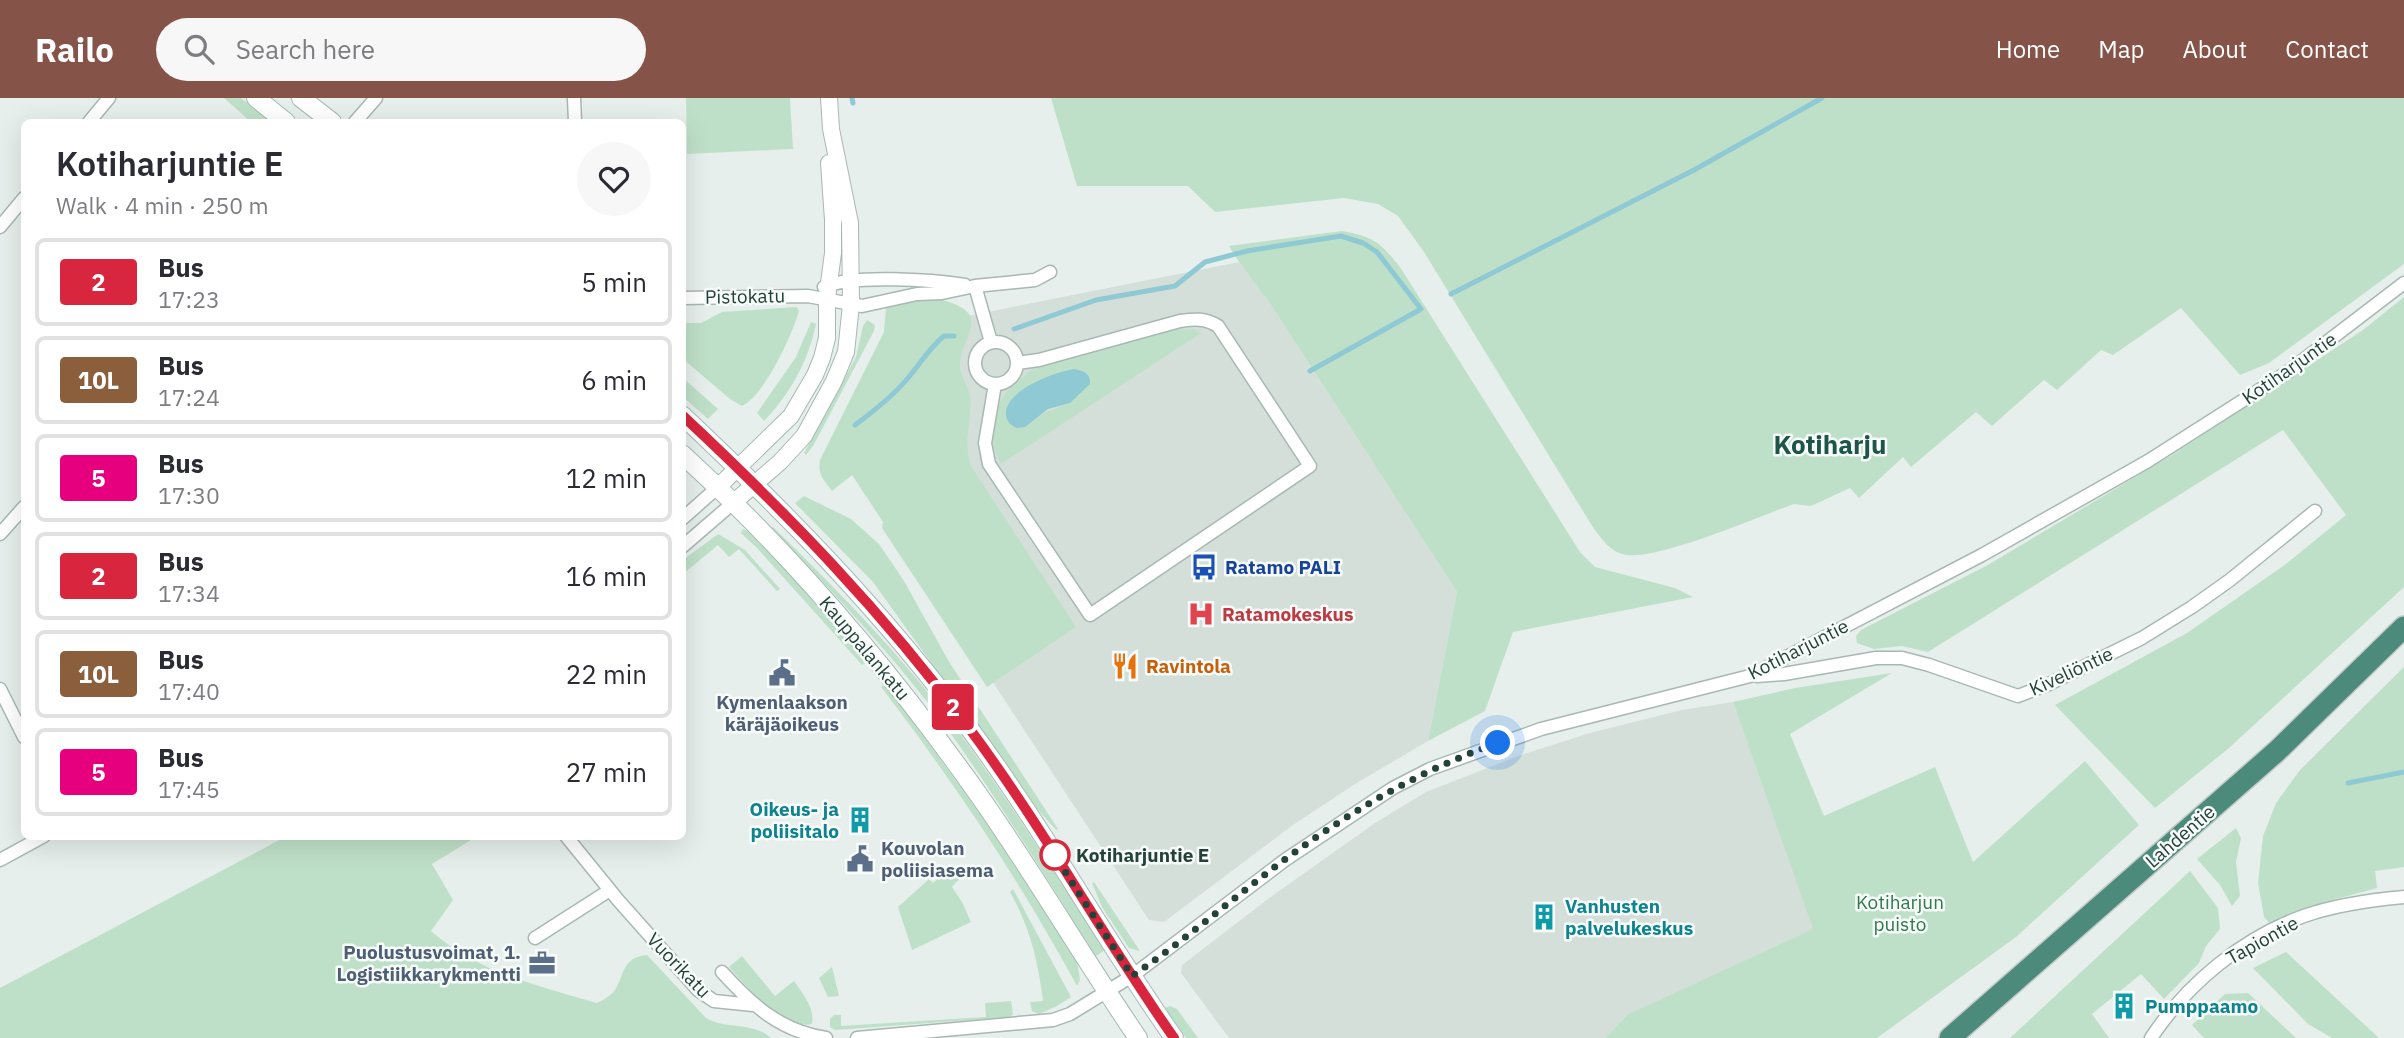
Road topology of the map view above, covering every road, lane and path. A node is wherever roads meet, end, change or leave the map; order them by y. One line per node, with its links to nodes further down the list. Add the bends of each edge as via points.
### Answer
1 (109, 98): 7 (street)
2 (256, 98): 8 (main road)
3 (301, 98): 9 (main road)
4 (376, 98): 10 (street)
5 (574, 98): 11 (street)
6 (829, 98): 12 (street)
7 (92, 119)
8 (282, 119)
9 (328, 119)
10 (358, 119)
11 (575, 119)
12 (831, 129): 16 (street, via 850,223); 19 (street, via 828,151 834,220)
13 (21, 202): 14 (street)
14 (0, 228)
15 (1050, 272): 18 (street, via 1035,280)
16 (851, 281): 18 (street, Pistokatu); 19 (street, Pistokatu); 21 (street)
17 (2404, 283): 37 (street, Kotiharjuntie, via 2289,371 2148,461 1982,555)
18 (975, 286): 21 (street); 22 (street)
19 (828, 292): 20 (street, Pistokatu); 21 (street); 27 (street, via 827,338 815,375 791,416)
20 (686, 298)
21 (851, 305): 28 (street, via 846,352 814,420 792,450)
22 (990, 342): 23 (street, via 1010,347); 24 (street, via 979,350 975,363 979,376)
23 (1017, 363): 24 (street, via 1010,379); 24 (street, via 1180,321 1210,320 1310,466 1090,615 989,464 985,443)
24 (995, 384)
25 (686, 419): 27 (main road, Kauppalankatu)
26 (686, 458): 29 (main road, Kauppalankatu)
27 (738, 468): 28 (main road, Kauppalankatu); 29 (street)
28 (755, 484): 30 (street); 47 (main road, Kauppalankatu, via 866,599 951,704)
29 (718, 487): 30 (main road, Kauppalankatu); 33 (street)
30 (733, 503): 35 (street); 48 (main road, Kauppalankatu, via 817,590 903,693 978,794)
31 (21, 510): 34 (street)
32 (2315, 511): 37 (street, Kiveliöntie, via 2192,607 2131,643 2018,696 1902,658)
33 (686, 515)
34 (0, 534)
35 (686, 544)
36 (2404, 627): 55 (highway, Lahdentie, via 2277,751)
37 (1750, 676): 47 (street, Kotiharjuntie, via 1541,729 1430,769 1284,860)
38 (0, 689): 39 (street)
39 (21, 731)
40 (37, 840): 42 (street)
41 (569, 840): 43 (street, Vuorikatu)
42 (0, 860)
43 (610, 890): 45 (street); 49 (street, Vuorikatu, via 705,996 723,1003)
44 (2404, 897): 56 (street, Tapiontie, via 2304,916 2260,938 2220,962 2175,1006)
45 (535, 939)
46 (722, 972): 49 (street)
47 (1132, 976): 48 (street); 54 (main road, Kauppalankatu)
48 (1107, 991): 50 (street, via 1062,1018); 53 (main road, Kauppalankatu)
49 (753, 1004): 51 (street, via 783,1026)
50 (984, 1033): 52 (street)
51 (825, 1038)
52 (857, 1038)
53 (1138, 1038)
54 (1174, 1038)
55 (1950, 1038)
56 (2151, 1038)

